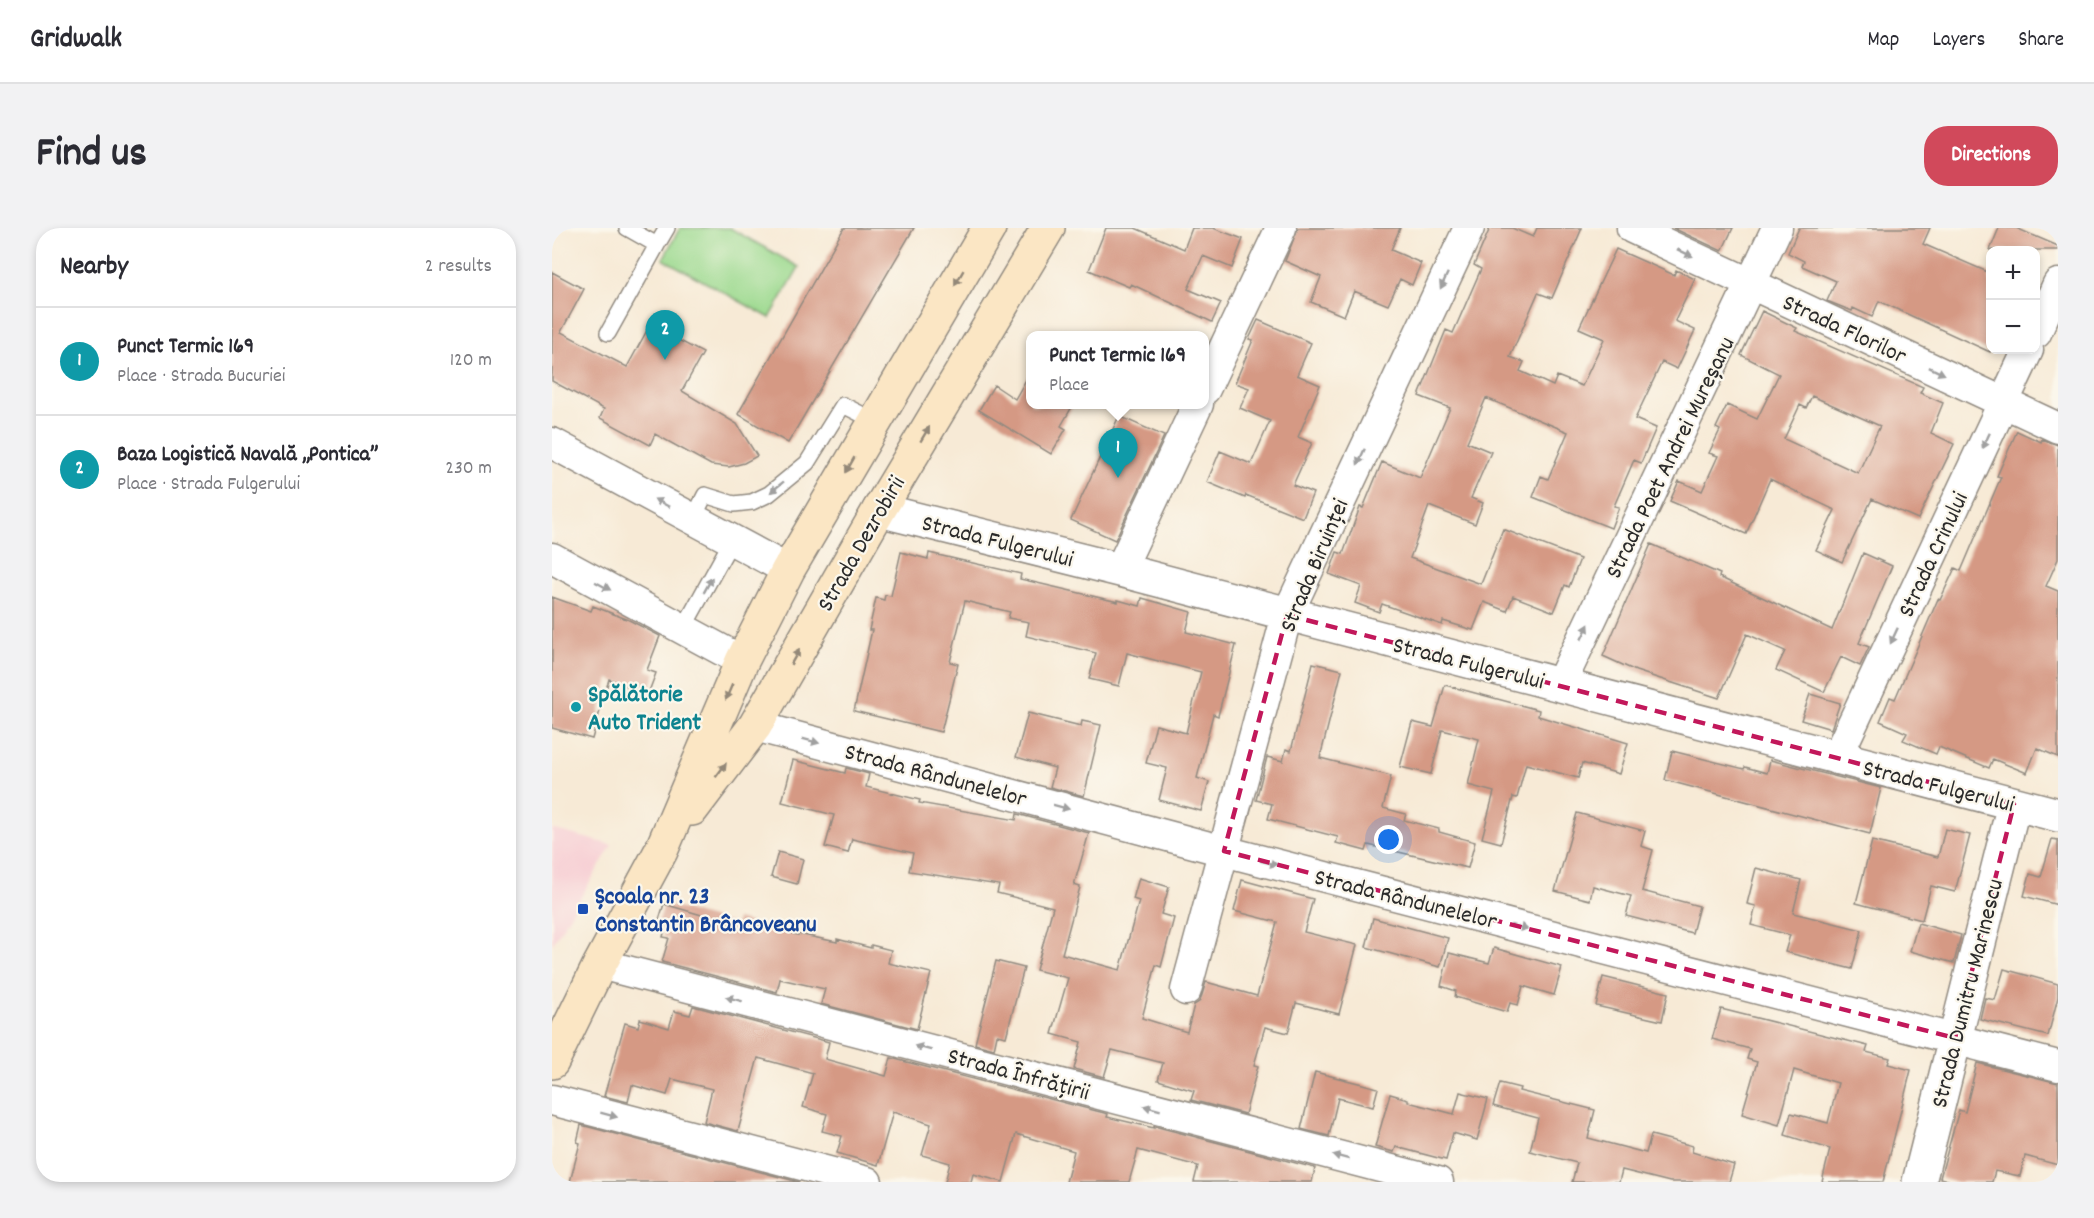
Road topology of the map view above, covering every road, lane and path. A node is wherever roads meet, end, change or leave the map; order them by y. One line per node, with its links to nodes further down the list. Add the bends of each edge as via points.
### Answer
1 (627, 228): 9 (lane)
2 (667, 228): 9 (lane)
3 (989, 228): 18 (main road, Strada Dezrobirii, one-way to 18)
4 (1048, 228): 21 (main road, Strada Dezrobirii, one-way to 4)
5 (1281, 228): 15 (street)
6 (1469, 228): 27 (street, Strada Biruinței, one-way to 27)
7 (1632, 228): 11 (street, Strada Florilor, one-way to 11)
8 (1777, 228): 11 (street, Strada Poet Andrei Mureșanu)
9 (657, 245): 13 (lane)
10 (2058, 284): 12 (street)
11 (1751, 285): 16 (street, Strada Florilor, one-way to 16); 30 (street, Strada Poet Andrei Mureșanu, one-way to 11)
12 (2040, 324)
13 (608, 333)
14 (2026, 354): 16 (street, Strada Crinului)
15 (1209, 381)
16 (2004, 402): 19 (street, Strada Florilor); 32 (street, Strada Crinului, one-way to 32)
17 (1196, 409): 26 (street)
18 (875, 421): 22 (lane, one-way to 22, via 843,405 807,463 769,494 752,502 734,504 705,495); 25 (main road, Strada Dezrobirii, one-way to 25)
19 (2058, 428)
20 (552, 443): 22 (street, one-way to 20)
21 (879, 510): 26 (street, Strada Fulgerului); 31 (main road, Strada Dezrobirii, one-way to 21)
22 (693, 519): 23 (street)
23 (732, 540): 25 (street); 28 (lane, one-way to 23)
24 (552, 558): 28 (street, one-way to 28)
25 (788, 570): 29 (main road, Strada Dezrobirii)
26 (1120, 570): 27 (street, Strada Fulgerului)
27 (1287, 615): 30 (street, Strada Fulgerului); 36 (street, Strada Biruinței)
28 (683, 629): 29 (street)
29 (742, 661): 35 (main road, Strada Dezrobirii, one-way to 35)
30 (1560, 685): 32 (street, Strada Fulgerului)
31 (755, 726): 35 (main road, Strada Dezrobirii, one-way to 31); 36 (street, Strada Rândunelelor, one-way to 36)
32 (1836, 759): 33 (street, Strada Fulgerului)
33 (2014, 804): 34 (street, Strada Fulgerului); 39 (street, Strada Dumitru Marinescu)
34 (2058, 815)
35 (661, 851): 37 (main road, Strada Dezrobirii)
36 (1224, 851): 38 (street, Strada Biruinței); 39 (street, Strada Rândunelelor, one-way to 39)
37 (600, 964): 40 (main road, Strada Dezrobirii); 44 (street, Strada Înfrățirii, one-way to 37)
38 (1186, 990)
39 (1955, 1038): 41 (street, Strada Rândunelelor); 45 (street, Strada Dumitru Marinescu)
40 (552, 1062)
41 (2058, 1066)
42 (552, 1100): 43 (street, one-way to 43)
43 (867, 1182)
44 (1438, 1182)
45 (1919, 1182)

